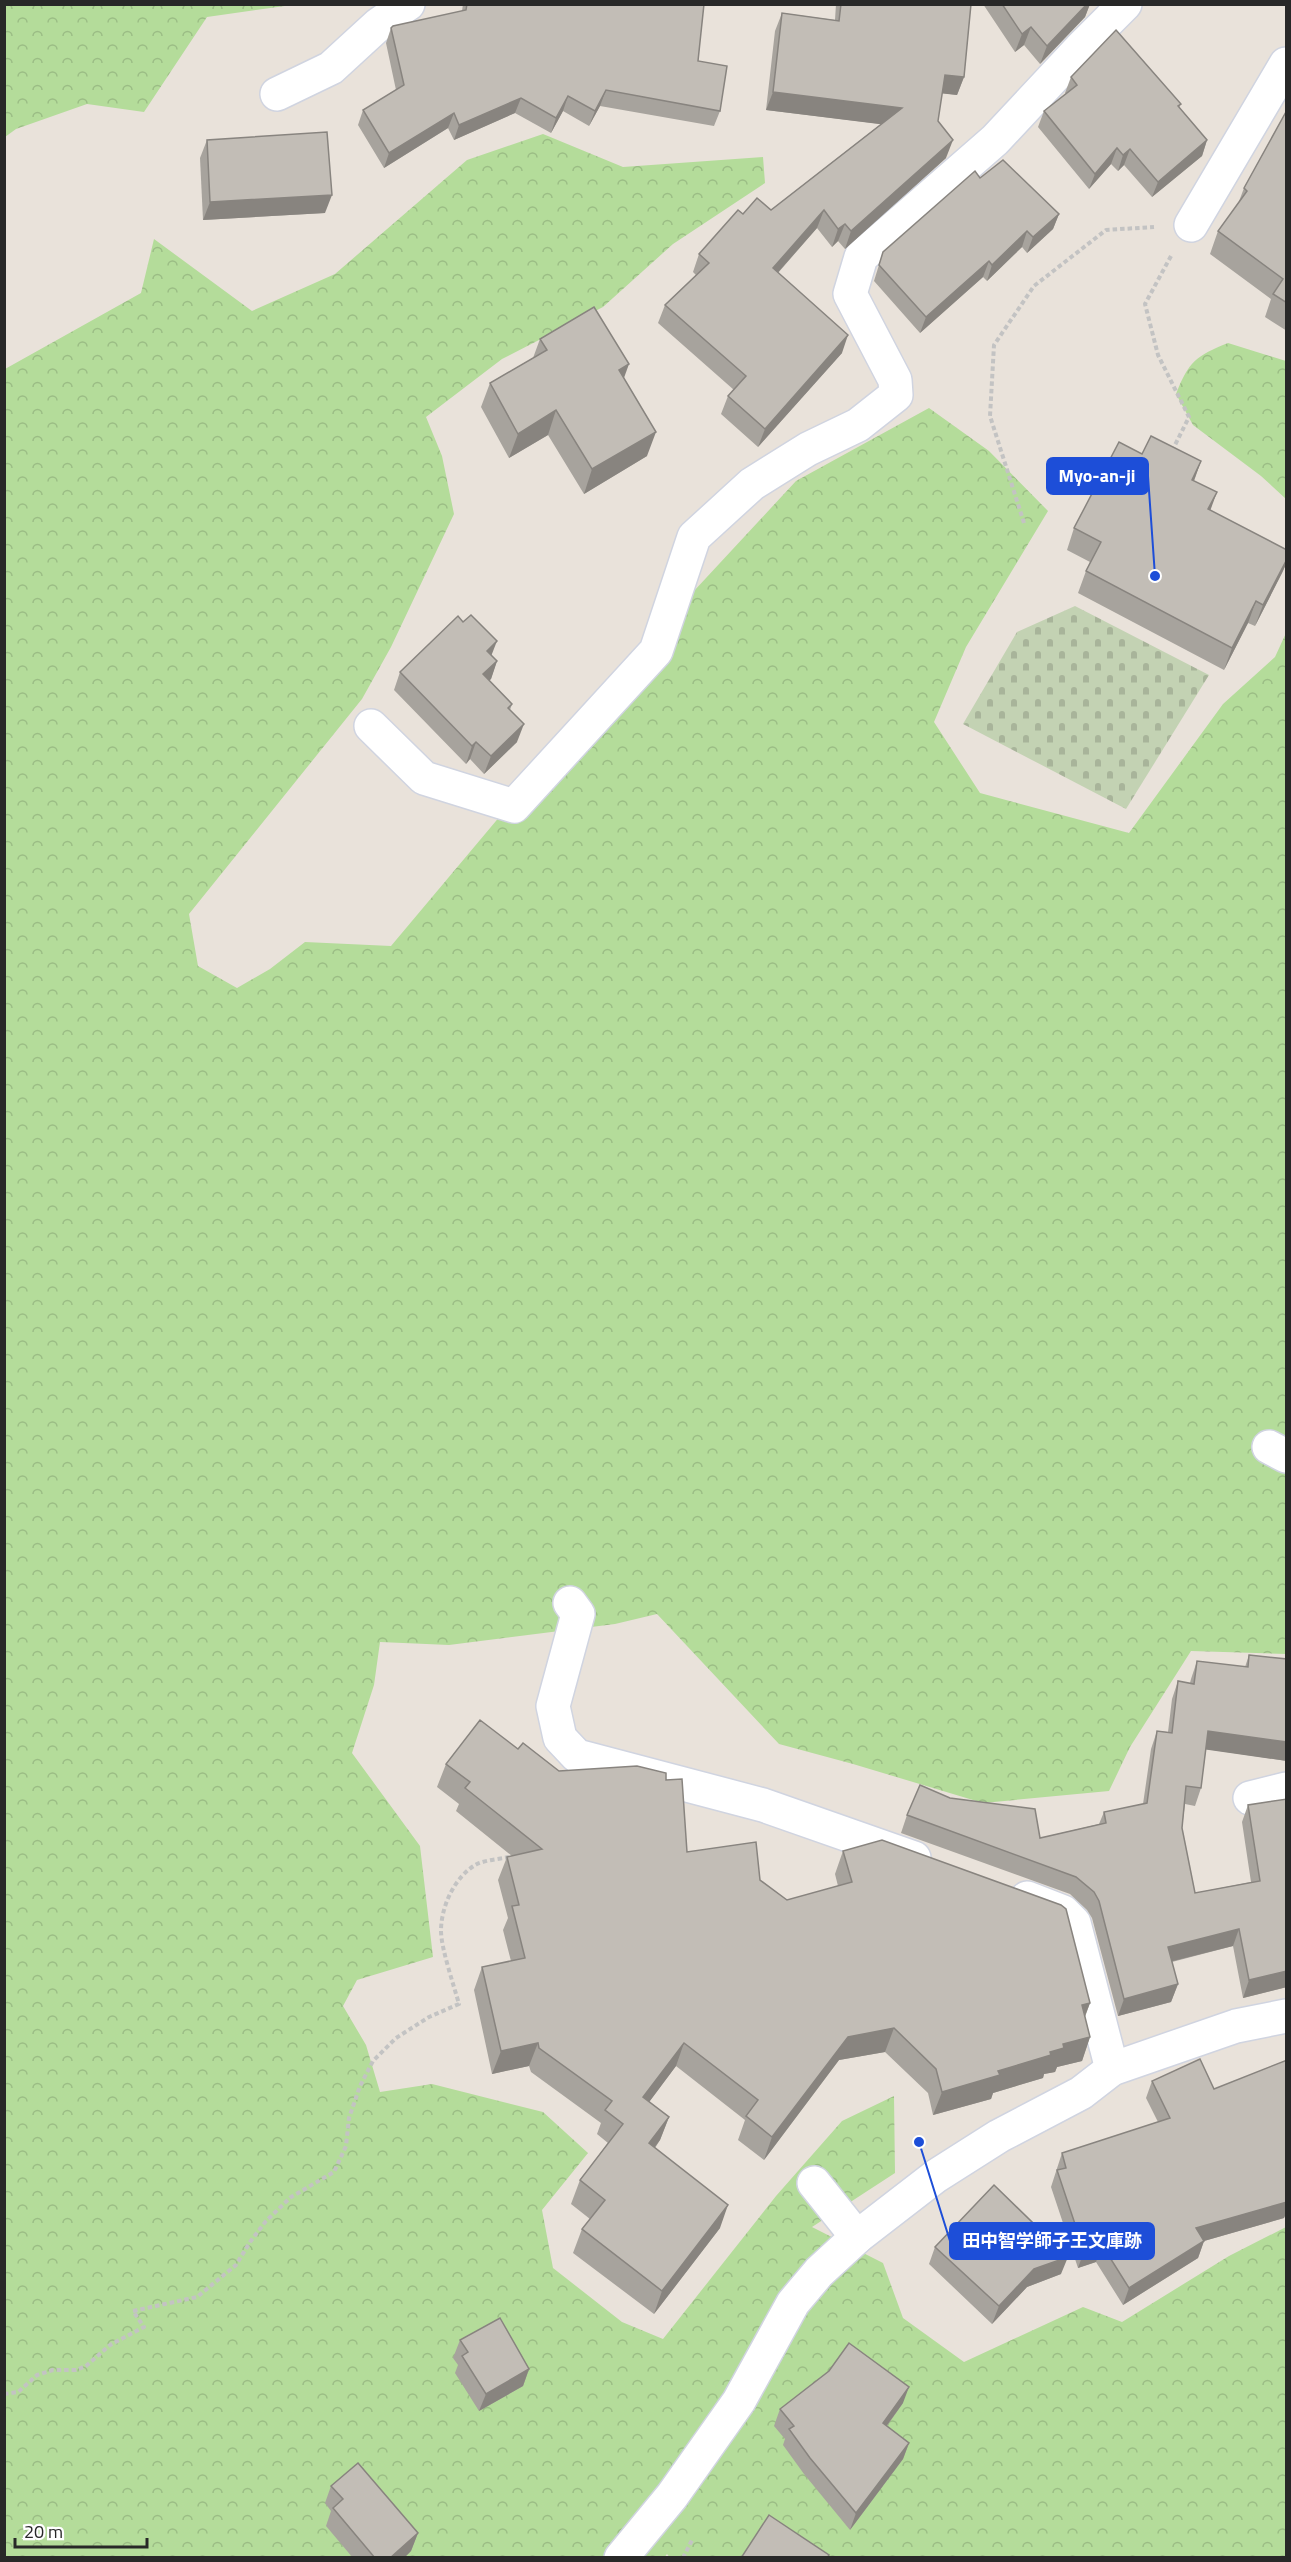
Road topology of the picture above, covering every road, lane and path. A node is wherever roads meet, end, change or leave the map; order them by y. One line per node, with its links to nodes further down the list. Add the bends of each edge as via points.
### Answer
1 (408, 4): 4 (street, via 379,24 331,68)
2 (1125, 4): 8 (street, via 994,140 861,257 850,294 895,380 896,395 858,425 808,449 752,484 694,537 656,651 514,806 424,778)
3 (1287, 64): 5 (street)
4 (277, 94)
5 (1191, 225): 6 (path, via 1145,304 1158,355 1189,417); 7 (path, via 1106,230 1034,286 994,345 990,416)
6 (1170, 454)
7 (1024, 522)
8 (371, 726)
9 (570, 1603): 13 (street, via 578,1614 553,1706 560,1737 577,1756 763,1805)
10 (1287, 1789): 11 (street)
11 (1250, 1798)
12 (512, 1857): 19 (path, via 479,1863 464,1873 451,1891 441,1932 459,2004 396,2038 373,2061 360,2086 349,2118 346,2146 334,2172 291,2197 266,2221 236,2265 197,2297 133,2311 144,2327 110,2345 86,2366 53,2370 37,2376 18,2392)
13 (940, 1866)
14 (994, 1886): 16 (street, via 1063,1912 1074,1923)
15 (1287, 2016): 16 (street, via 1236,2026)
16 (1113, 2069): 18 (street, via 1081,2092 999,2136 936,2176)
17 (814, 2183): 18 (street)
18 (857, 2237): 20 (street, via 793,2303 739,2401 672,2496)
19 (4, 2394)
20 (621, 2558)

